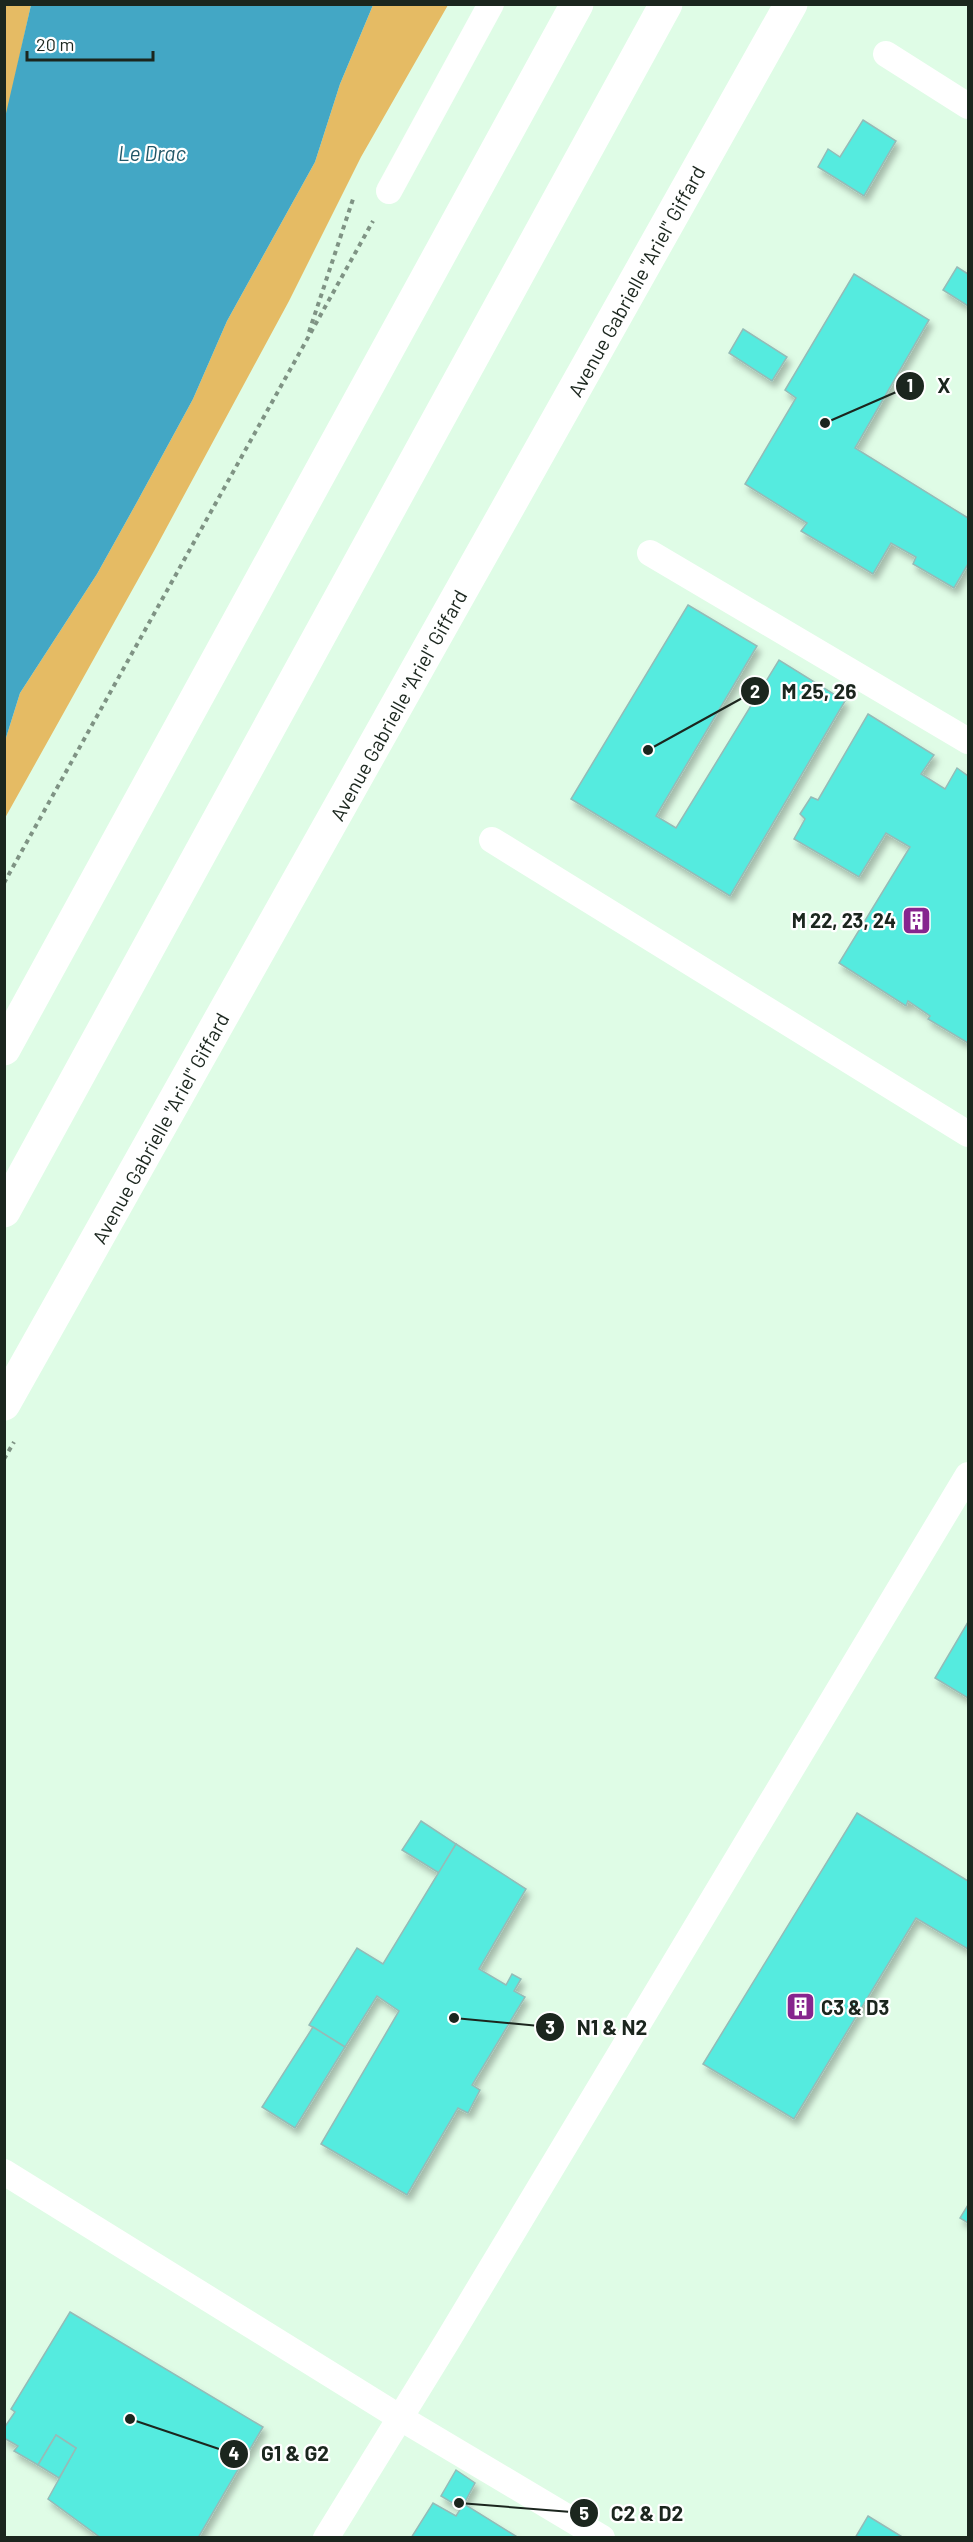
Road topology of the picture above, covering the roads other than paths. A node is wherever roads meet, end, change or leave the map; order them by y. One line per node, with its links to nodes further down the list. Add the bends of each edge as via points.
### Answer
1 (491, 4): 7 (lane)
2 (577, 4): 11 (main road)
3 (666, 4): 13 (main road)
4 (791, 4): 14 (main road, Avenue Gabrielle "Ariel" Giffard)
5 (886, 54): 6 (lane)
6 (969, 106)
7 (389, 191)
8 (650, 553): 9 (lane)
9 (969, 741)
10 (492, 840): 12 (lane)
11 (4, 1049)
12 (969, 1134)
13 (4, 1211)
14 (4, 1404)
15 (966, 1485): 17 (lane)
16 (4, 2172): 17 (lane)
17 (399, 2418): 18 (lane); 19 (lane)
18 (326, 2538)
19 (602, 2538)

